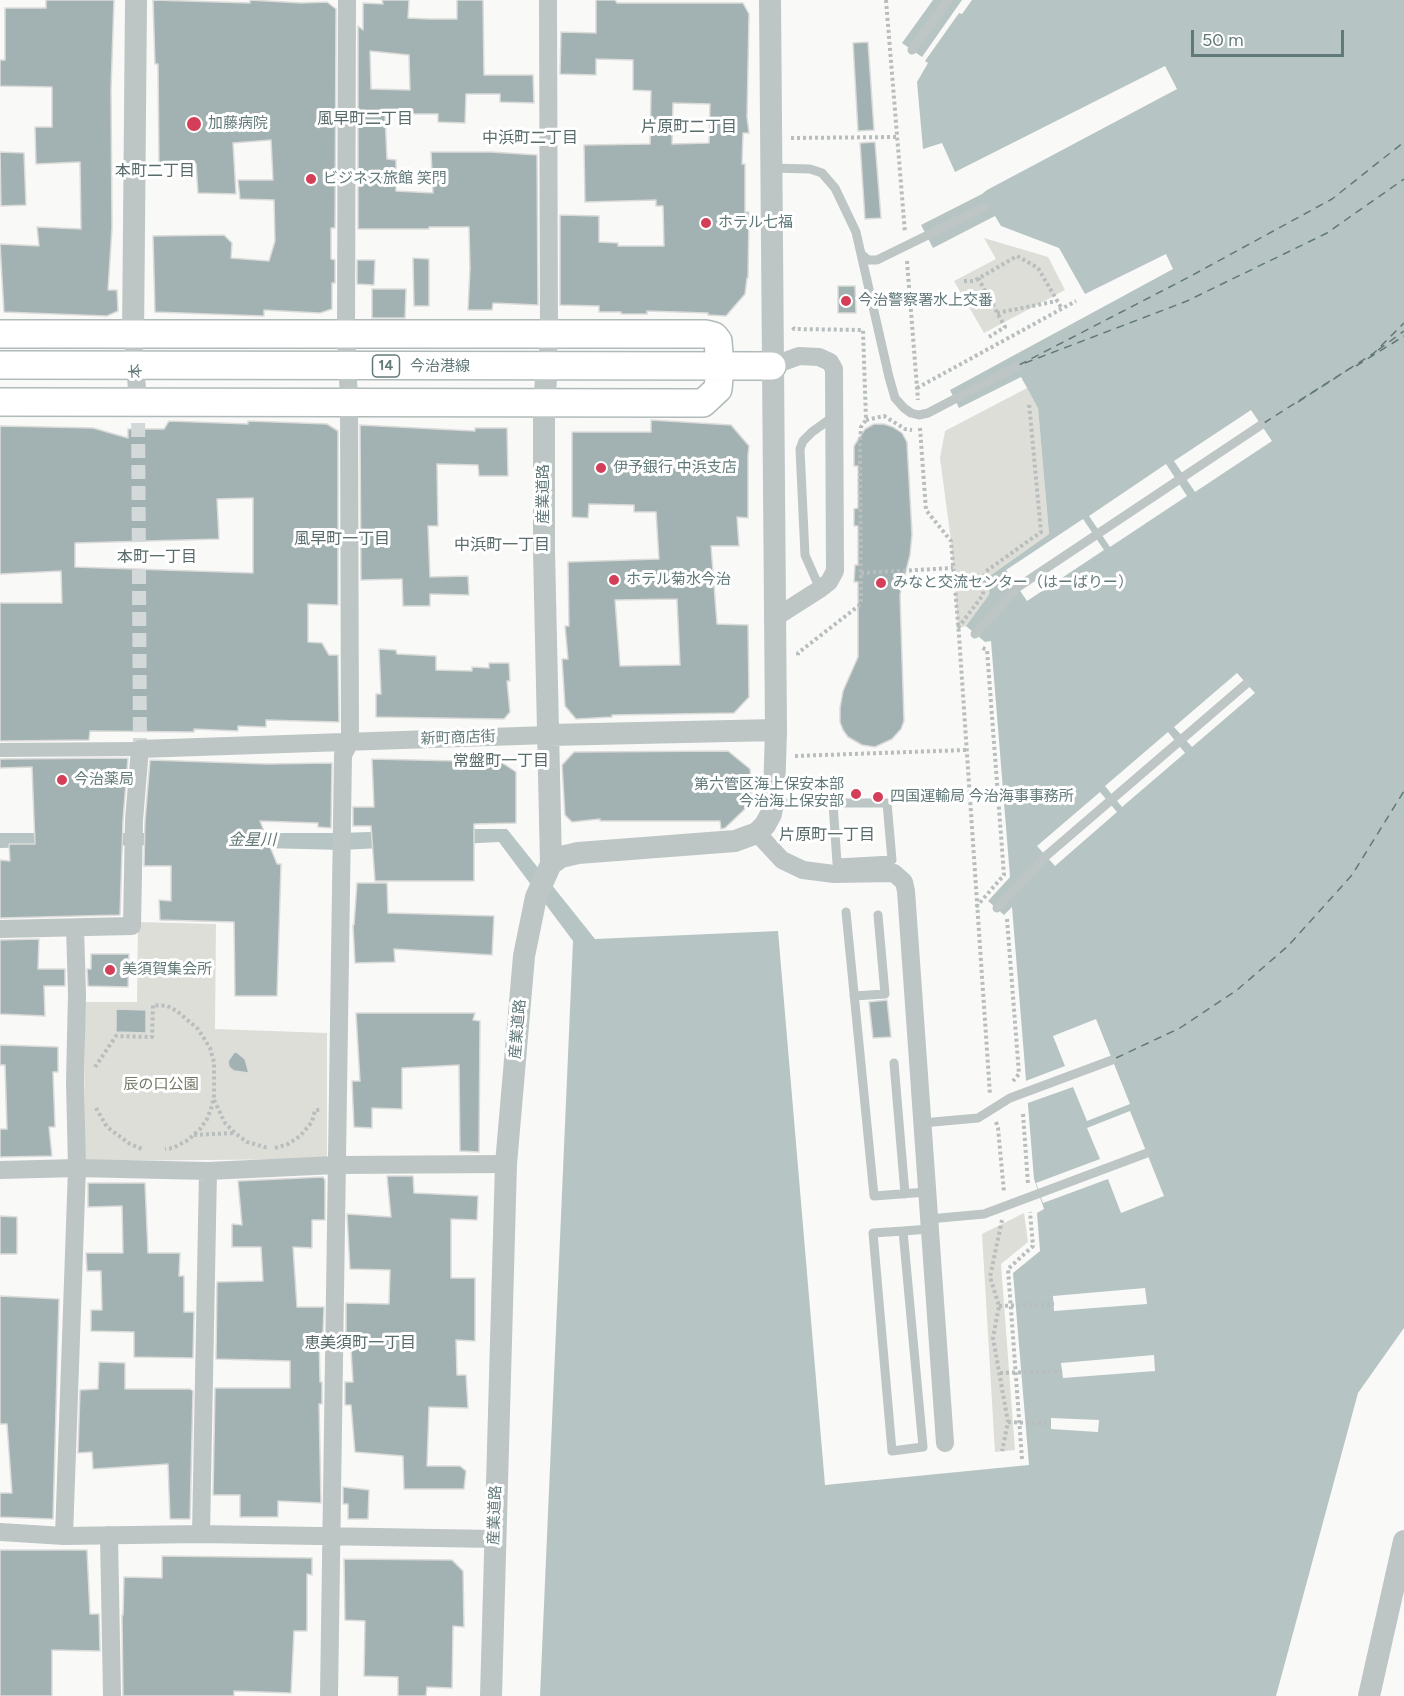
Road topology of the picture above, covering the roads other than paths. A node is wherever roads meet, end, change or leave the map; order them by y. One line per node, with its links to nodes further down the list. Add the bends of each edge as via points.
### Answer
1 (136, 0): 13 (street)
2 (347, 0): 11 (street)
3 (548, 0): 12 (street)
4 (770, 0): 7 (street)
5 (948, 0): 6 (lane)
6 (912, 50)
7 (771, 168): 9 (lane, via 822,173 846,209); 16 (street)
8 (983, 208): 9 (lane, via 877,260 868,260)
9 (861, 254): 19 (lane, via 895,398 910,413 928,413)
10 (0, 334): 13 (main road)
11 (346, 334): 12 (main road); 13 (main road); 15 (street)
12 (549, 334): 17 (street); 18 (main road, via 706,334 718,341)
13 (134, 346): 14 (main road, 今治港線 / 14); 15 (main road, 今治港線 / 14); 21 (street, 本)
14 (0, 365)
15 (348, 366): 17 (main road, 今治港線 / 14); 22 (street)
16 (772, 366): 18 (main road, 今治港線 / 14); 24 (street, via 799,356 830,362 834,369); 27 (street)
17 (547, 367): 18 (main road, 今治港線 / 14); 23 (street, 産業道路)
18 (720, 367): 23 (main road, via 718,389 703,402)
19 (1016, 367)
20 (0, 402): 21 (main road)
21 (138, 402): 22 (main road)
22 (350, 402): 23 (main road); 32 (street)
23 (544, 404): 31 (street, 産業道路)
24 (833, 417): 26 (street, via 835,570); 26 (lane, via 812,432 800,449 805,555)
25 (1261, 425): 28 (lane, via 1018,587)
26 (820, 589): 27 (street)
27 (773, 619): 30 (street)
28 (972, 637)
29 (1246, 684): 39 (lane, via 1046,856)
30 (776, 730): 31 (street, 新町商店街); 35 (street)
31 (548, 735): 32 (street, 新町商店街); 38 (street, 産業道路)
32 (350, 742): 33 (street, 新町商店街); 49 (street, via 343,755)
33 (140, 749): 34 (street); 42 (street, via 132,926)
34 (0, 750)
35 (773, 803): 36 (lane); 37 (street, via 765,825)
36 (833, 803): 36 (lane, via 887,803 892,860 837,862)
37 (757, 832): 38 (street, via 721,843 579,853); 47 (street, via 782,860 803,870 894,873 904,882)
38 (551, 864): 50 (street, 産業道路, via 536,897 524,956)
39 (997, 908)
40 (846, 912): 44 (lane)
41 (878, 915): 44 (lane, via 885,994)
42 (75, 928): 43 (street); 51 (street, via 82,1082)
43 (0, 929)
44 (854, 996): 55 (lane, via 874,1196)
45 (1112, 1060): 47 (lane, via 1010,1098 978,1118)
46 (894, 1063): 55 (lane)
47 (922, 1123): 54 (street)
48 (1147, 1153): 56 (lane, via 984,1214)
49 (336, 1164): 50 (street); 53 (street); 63 (street)
50 (506, 1164): 64 (street, 産業道路)
51 (77, 1168): 52 (street); 53 (street); 62 (street)
52 (0, 1170)
53 (208, 1171): 60 (street)
54 (927, 1192): 55 (lane); 56 (street)
55 (905, 1194)
56 (930, 1224): 57 (lane); 58 (street)
57 (903, 1231): 57 (lane, via 923,1447 892,1451 873,1233)
58 (945, 1443)
59 (0, 1533): 62 (street)
60 (201, 1534): 61 (street); 63 (street)
61 (109, 1535): 62 (street); 66 (street)
62 (64, 1536)
63 (331, 1537): 64 (street); 67 (street)
64 (494, 1539): 68 (street, 産業道路)
65 (1404, 1541): 69 (street)
66 (112, 1696)
67 (329, 1696)
68 (491, 1696)
69 (1369, 1696)

